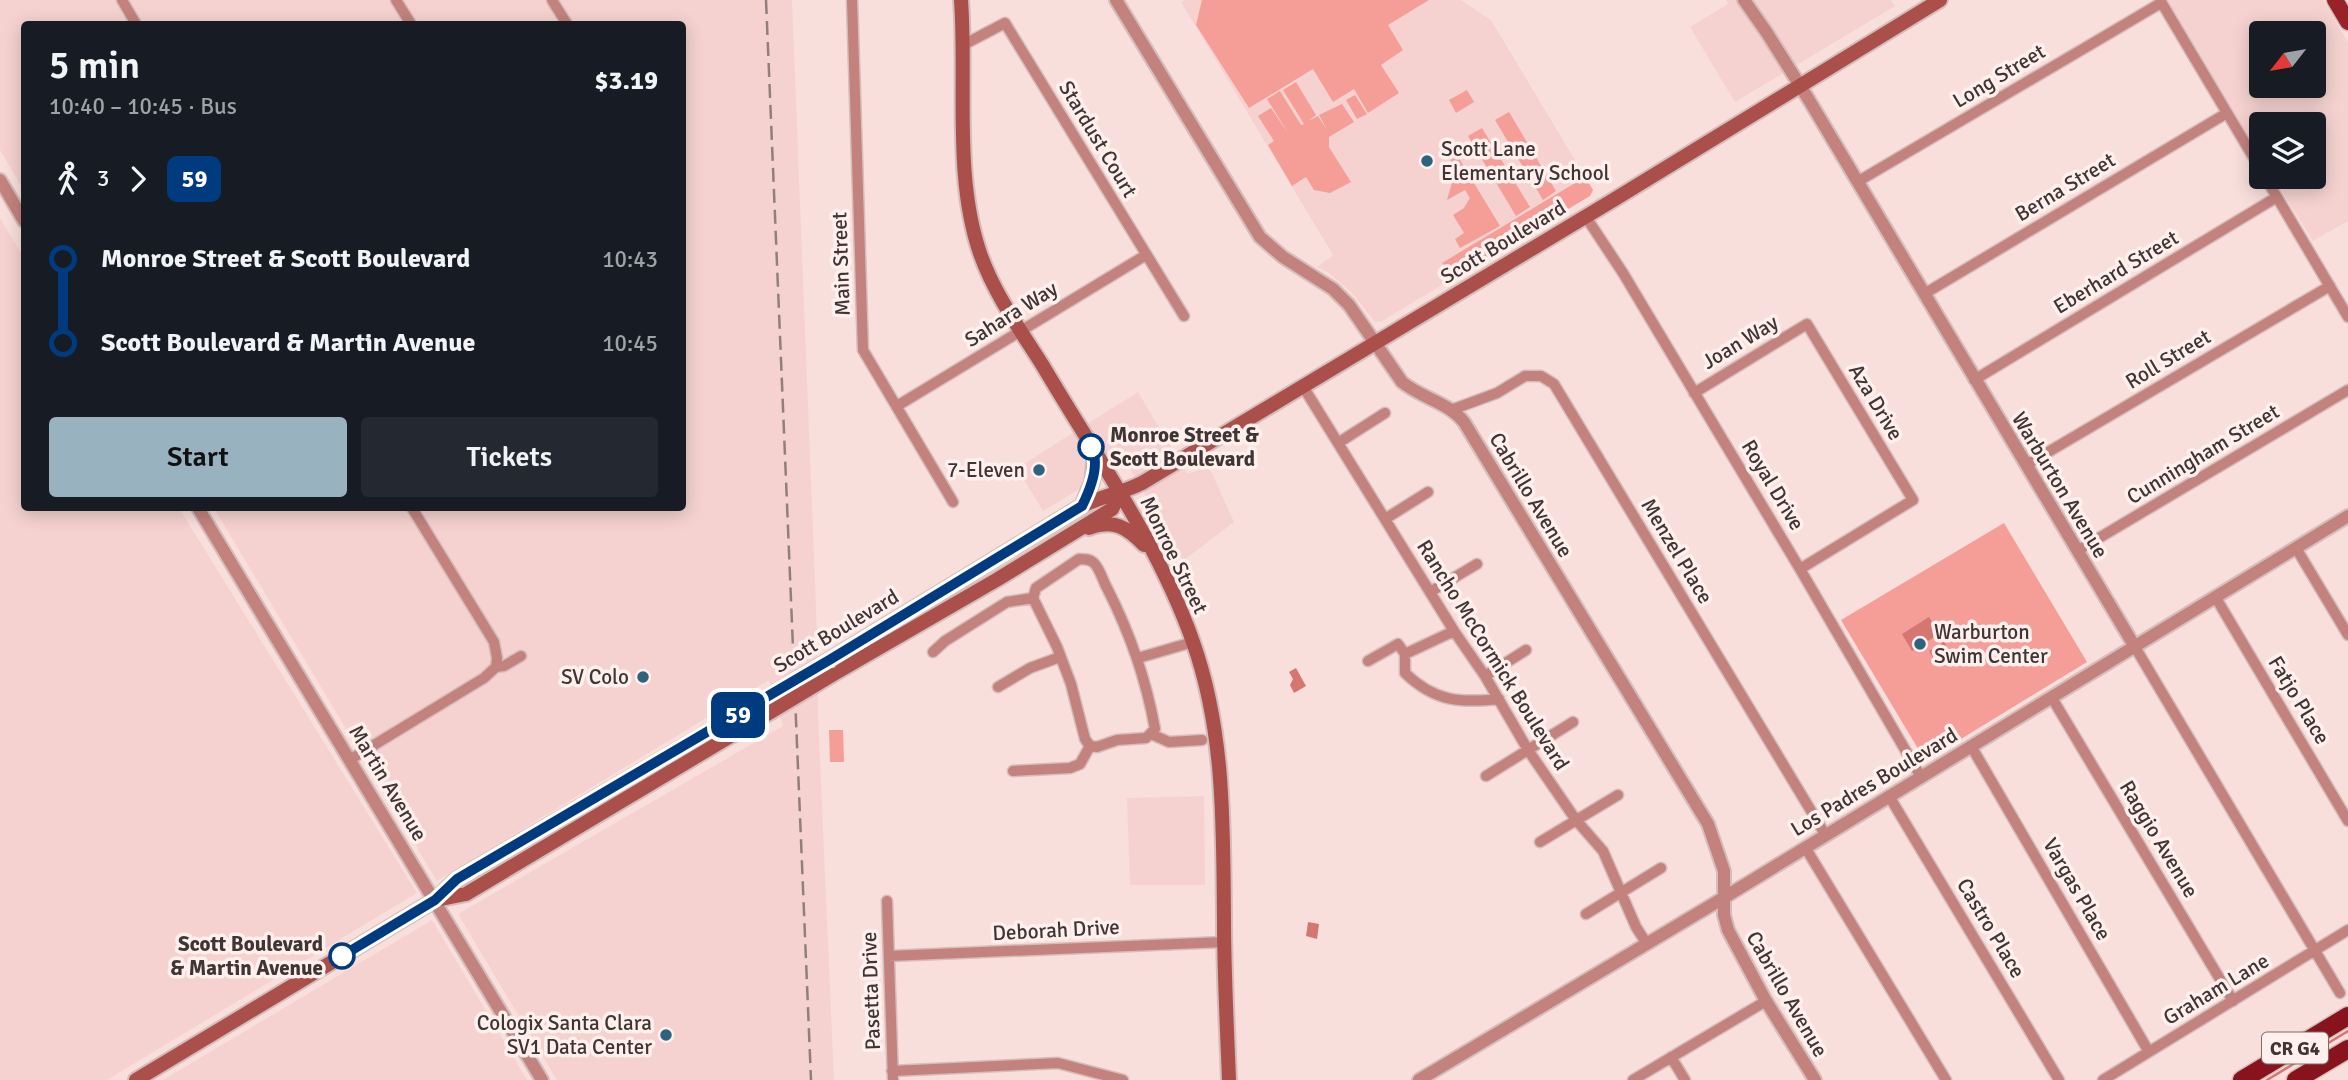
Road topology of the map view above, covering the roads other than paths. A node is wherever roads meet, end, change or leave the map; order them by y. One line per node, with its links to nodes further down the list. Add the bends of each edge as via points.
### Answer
1 (122, 0): 11 (street)
2 (396, 0): 12 (street)
3 (552, 0): 13 (street)
4 (852, 0): 37 (street, Main Street, via 863,350)
5 (961, 0): 15 (main road, Monroe Street)
6 (1116, 0): 32 (street, Cabrillo Avenue, via 1260,237 1333,289)
7 (1744, 0): 16 (street, Warburton Avenue)
8 (1940, 0): 16 (main road, Scott Boulevard)
9 (2335, 0): 14 (main road)
10 (2160, 1): 17 (street); 20 (street, Long Street)
11 (134, 21)
12 (409, 21)
13 (565, 21)
14 (2348, 22)
15 (963, 45): 25 (street, Stardust Court, via 1005,23); 31 (main road, Monroe Street, via 965,154 974,230 990,276)
16 (1799, 85): 20 (street, Warburton Avenue); 24 (main road, Scott Boulevard)
17 (2227, 113): 18 (street); 27 (street, Berna Street)
18 (2249, 150)
19 (0, 180): 23 (street)
20 (1857, 182): 27 (street, Warburton Avenue)
21 (2272, 189): 22 (street)
22 (2277, 197): 26 (street); 33 (street, Eberhard Street)
23 (21, 216)
24 (1586, 217): 32 (main road, Scott Boulevard); 36 (street, Royal Drive)
25 (1146, 255): 28 (street, Stardust Court); 31 (street, Sahara Way)
26 (2330, 286): 29 (street); 42 (street, Roll Street)
27 (1924, 294): 33 (street, Warburton Avenue)
28 (1184, 316)
29 (2348, 317)
30 (1807, 324): 36 (street, Joan Way); 56 (street, Aza Drive, via 1913,500)
31 (1021, 331): 37 (street, Sahara Way); 41 (main road, Monroe Street)
32 (1375, 343): 34 (main road, Scott Boulevard); 38 (street, Cabrillo Avenue, via 1402,382)
33 (1974, 380): 42 (street, Warburton Avenue)
34 (1304, 388): 40 (street, Rancho McCormick Boulevard); 44 (main road, Scott Boulevard)
35 (2348, 390): 53 (street, Cunningham Street)
36 (1694, 393): 56 (street, Royal Drive)
37 (897, 406): 45 (street, Main Street)
38 (1451, 410): 90 (street, Menzel Place, via 1497,393 1525,376 1541,376 1554,384); 95 (street, Cabrillo Avenue, via 1471,434 1708,824 1724,872)
39 (1385, 413): 40 (street)
40 (1338, 443): 50 (street, Rancho McCormick Boulevard)
41 (1095, 454): 44 (main road, Monroe Street); 46 (main road, via 1092,482)
42 (2026, 466): 53 (street, Warburton Avenue)
43 (1428, 492): 50 (street)
44 (1120, 494): 46 (main road, Scott Boulevard, via 1103,495); 51 (main road, Scott Boulevard, via 1112,509); 54 (main road, Monroe Street)
45 (953, 502)
46 (1082, 506): 96 (main road, Scott Boulevard, bridge, via 457,879)
47 (200, 511): 82 (street, Martin Avenue)
48 (414, 511): 71 (street, via 494,642)
49 (2348, 516): 52 (street, Los Padres Boulevard)
50 (1385, 519): 57 (street, Rancho McCormick Boulevard)
51 (1068, 536): 54 (main road, via 1101,524 1116,524 1131,531); 96 (main road, Scott Boulevard, bridge, via 466,894)
52 (2296, 548): 59 (street, Los Padres Boulevard); 61 (street)
53 (2077, 551): 63 (street, Warburton Avenue)
54 (1159, 562): 62 (main road, Monroe Street)
55 (1477, 564): 57 (street)
56 (1800, 569): 85 (street, Royal Drive)
57 (1430, 592): 60 (street, Rancho McCormick Boulevard)
58 (1033, 598): 65 (street, via 1007,602); 68 (street); 69 (street, via 1036,589 1079,559 1095,563)
59 (2216, 598): 63 (street, Los Padres Boulevard); 89 (street, Fatjo Place)
60 (1454, 631): 66 (street); 72 (street, Rancho McCormick Boulevard)
61 (2348, 635)
62 (1193, 642): 69 (street); 100 (main road, Monroe Street, via 1213,710 1222,788)
63 (2135, 647): 74 (street, Los Padres Boulevard); 102 (street, Warburton Avenue)
64 (1526, 650): 72 (street)
65 (933, 652)
66 (1405, 654): 70 (street, via 1398,644); 75 (street, via 1405,673 1439,697 1467,702)
67 (521, 656): 71 (street)
68 (1060, 657): 73 (street); 79 (street)
69 (1138, 658): 77 (street, via 1155,729)
70 (1368, 661)
71 (496, 667): 82 (street)
72 (1485, 676): 75 (street, Rancho McCormick Boulevard)
73 (998, 687)
74 (2052, 698): 80 (street, Los Padres Boulevard); 106 (street, Raggio Avenue)
75 (1499, 699): 81 (street, Rancho McCormick Boulevard)
76 (1573, 722): 81 (street)
77 (1151, 734): 78 (street, via 1169,742); 79 (street)
78 (1202, 740)
79 (1090, 746): 83 (street, via 1080,764 1070,768)
80 (1971, 746): 85 (street, Los Padres Boulevard); 109 (street, Vargas Place)
81 (1528, 750): 84 (street); 88 (street, Rancho McCormick Boulevard)
82 (351, 759): 96 (street, Martin Avenue)
83 (1013, 771)
84 (1486, 776)
85 (1921, 777): 87 (street, Los Padres Boulevard)
86 (1618, 795): 88 (street)
87 (1889, 796): 90 (street, Los Padres Boulevard); 121 (street, Castro Place)
88 (1576, 820): 91 (street); 94 (street, Rancho McCormick Boulevard, via 1603,851)
89 (2348, 821)
90 (1825, 834): 92 (street, Los Padres Boulevard)
91 (1540, 842)
92 (1805, 847): 95 (street, Los Padres Boulevard); 120 (street)
93 (1661, 868): 94 (street)
94 (1621, 894): 98 (street); 101 (street, Rancho McCormick Boulevard)
95 (1724, 897): 101 (street, Los Padres Boulevard); 105 (street, Cabrillo Avenue, via 1728,930)
96 (435, 900): 113 (main road, Scott Boulevard); 114 (street, Martin Avenue)
97 (887, 901): 103 (street, Pasetta Drive)
98 (1586, 915)
99 (2348, 930): 102 (street, Graham Lane)
100 (1224, 942): 103 (street, Deborah Drive); 115 (main road, Monroe Street)
101 (1647, 944): 116 (street, Los Padres Boulevard)
102 (2315, 950): 104 (street, Warburton Avenue); 106 (street, Graham Lane)
103 (889, 956): 111 (street, Pasetta Drive)
104 (2340, 993)
105 (1766, 1001): 110 (street); 119 (street, Cabrillo Avenue)
106 (2233, 1001): 109 (street, Graham Lane)
107 (2348, 1016): 123 (highway, CR G4)
108 (2348, 1049): 124 (highway, CR G4)
109 (2149, 1052): 122 (street, Graham Lane)
110 (1671, 1057): 117 (street); 118 (street)
111 (892, 1075): 112 (street, via 1058,1063)
112 (1116, 1079)
113 (136, 1080)
114 (542, 1080)
115 (1229, 1080)
116 (1419, 1080)
117 (1633, 1080)
118 (1685, 1080)
119 (1815, 1080)
120 (1946, 1080)
121 (2059, 1080)
122 (2103, 1080)
123 (2242, 1080)
124 (2296, 1080)

